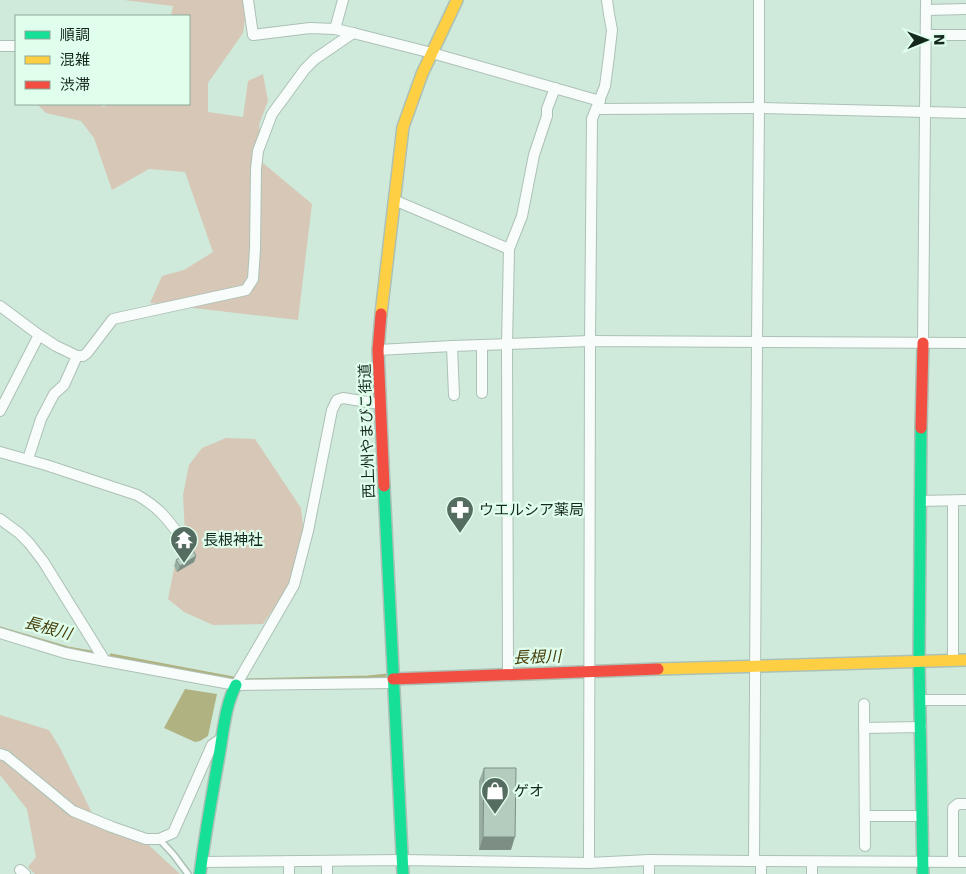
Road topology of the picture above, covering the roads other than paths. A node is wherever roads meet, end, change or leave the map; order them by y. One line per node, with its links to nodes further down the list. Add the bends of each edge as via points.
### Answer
1 (248, 0): 8 (street, via 253,35 310,28)
2 (343, 0): 8 (street)
3 (457, 0): 14 (main road, 西上州やまびこ街道)
4 (608, 0): 16 (street, via 612,30 605,86)
5 (759, 0): 17 (street)
6 (926, 5): 7 (street); 10 (street)
7 (966, 8)
8 (335, 29): 9 (street)
9 (353, 33): 14 (street); 32 (street, via 315,59 272,114 258,151 253,279 246,290 113,319 87,353)
10 (926, 35): 11 (street); 18 (street)
11 (966, 35)
12 (0, 46): 13 (street)
13 (15, 46)
14 (432, 52): 15 (street); 20 (main road, 西上州やまびこ街道, via 403,127)
15 (555, 88): 16 (street); 21 (street, via 534,156 522,216)
16 (599, 105): 17 (street); 24 (street, via 592,119)
17 (759, 108): 18 (street); 25 (street)
18 (926, 113): 19 (street); 26 (street)
19 (966, 113)
20 (394, 200): 21 (street); 31 (main road, 西上州やまびこ街道)
21 (509, 249): 28 (street)
22 (0, 306): 23 (street)
23 (39, 335): 32 (street); 36 (street)
24 (590, 341): 25 (street); 28 (street); 50 (street)
25 (757, 341): 26 (street); 49 (street)
26 (923, 342): 27 (street); 41 (main road)
27 (966, 343)
28 (507, 344): 29 (street); 51 (street)
29 (482, 345): 30 (street); 33 (street)
30 (452, 346): 31 (street); 34 (street)
31 (378, 350): 35 (main road, 西上州やまびこ街道)
32 (77, 356): 38 (street, via 64,385 54,394 41,419)
33 (482, 393)
34 (454, 396)
35 (380, 404): 52 (main road, 西上州やまびこ街道); 53 (street, via 343,398 337,400 332,410 294,585)
36 (0, 411)
37 (0, 452): 38 (street)
38 (28, 459): 43 (street, via 137,495 164,515)
39 (953, 500): 40 (street); 41 (street); 45 (street)
40 (966, 500)
41 (920, 501): 48 (main road)
42 (0, 519): 47 (street, via 19,533 43,561)
43 (180, 536)
44 (0, 633): 47 (street, via 65,653)
45 (953, 660): 46 (main road); 48 (main road)
46 (966, 660)
47 (105, 661): 53 (street)
48 (919, 661): 49 (main road); 54 (main road)
49 (755, 666): 50 (main road); 70 (street)
50 (589, 671): 51 (main road); 72 (street)
51 (508, 674): 52 (main road)
52 (394, 681): 53 (street); 67 (main road, 西上州やまびこ街道)
53 (236, 685): 59 (main road, via 231,694)
54 (920, 700): 55 (street); 57 (main road)
55 (966, 700)
56 (864, 704): 58 (street)
57 (920, 727): 58 (street); 63 (main road)
58 (864, 728): 62 (street)
59 (222, 738): 64 (street, via 212,745 173,833); 71 (main road)
60 (0, 754): 64 (street, via 73,811 146,839)
61 (966, 804): 74 (street, via 953,808)
62 (865, 816): 63 (street); 65 (street)
63 (922, 816): 76 (main road)
64 (159, 839): 77 (lane)
65 (865, 846)
66 (328, 860): 67 (street); 69 (street); 80 (street)
67 (402, 860): 72 (street); 81 (main road, 西上州やまびこ街道)
68 (649, 860): 70 (street); 72 (street); 82 (street)
69 (289, 861): 71 (street); 79 (street)
70 (757, 861): 73 (street); 83 (street)
71 (202, 862): 78 (main road)
72 (589, 862)
73 (812, 862): 76 (street); 84 (street)
74 (953, 862): 75 (street); 76 (street)
75 (966, 862)
76 (923, 868)
77 (188, 874)
78 (200, 874)
79 (289, 874)
80 (327, 874)
81 (403, 874)
82 (649, 874)
83 (761, 874)
84 (812, 874)

